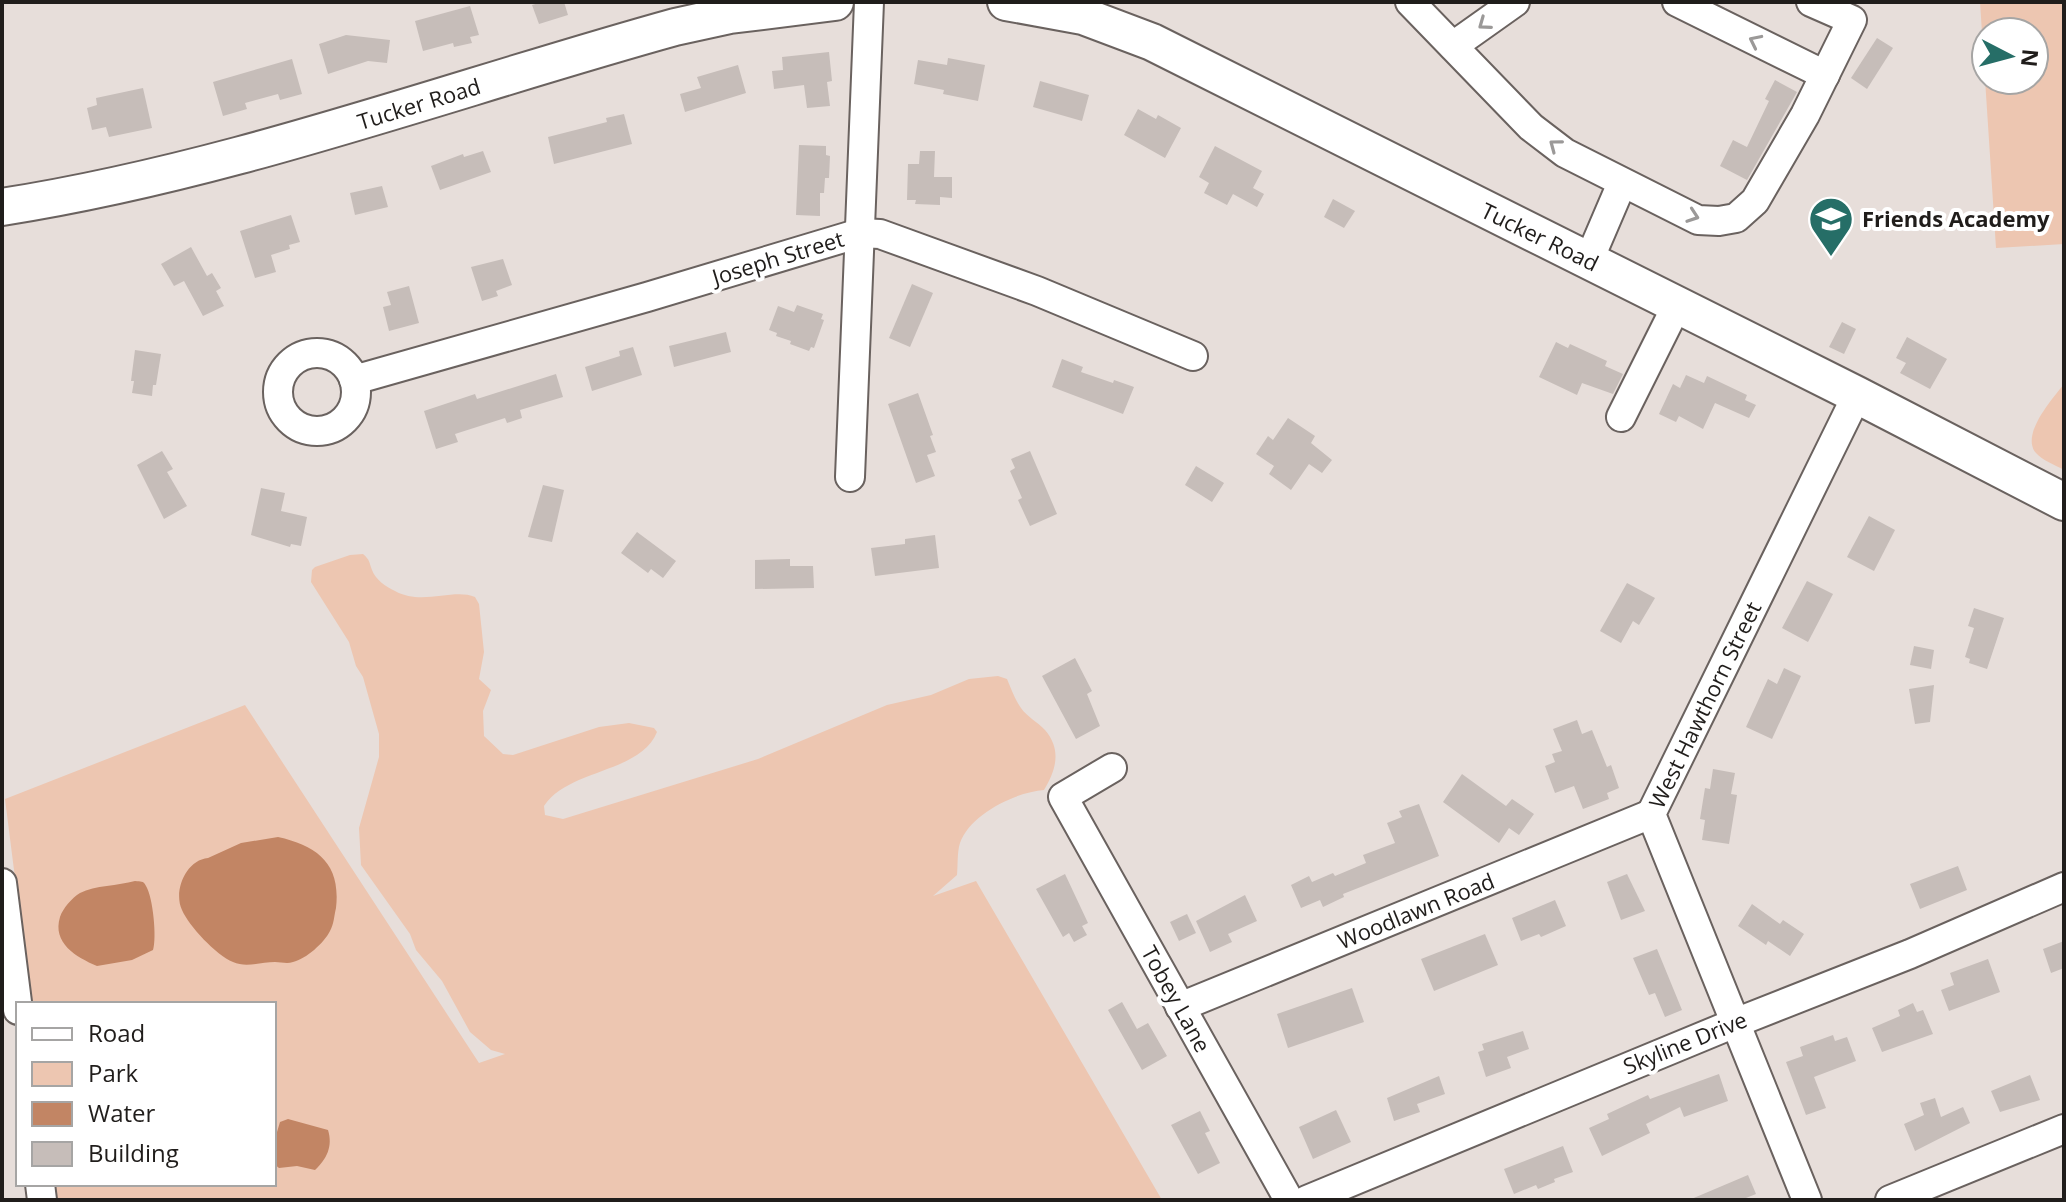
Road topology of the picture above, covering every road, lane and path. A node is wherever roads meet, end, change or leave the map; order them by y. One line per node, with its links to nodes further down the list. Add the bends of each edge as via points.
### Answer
1 (835, 2): 13 (main road, Tucker Road, via 675,27 236,157 108,189)
2 (869, 2): 14 (street)
3 (1006, 2): 8 (main road, Tucker Road)
4 (1410, 2): 10 (street)
5 (1515, 2): 10 (street, one-way to 10)
6 (1677, 2): 11 (street, one-way to 6)
7 (1811, 2): 9 (street)
8 (1061, 6): 15 (main road, Tucker Road, via 1152,42)
9 (1858, 11): 11 (street)
10 (1453, 46): 12 (street, one-way to 10, via 1565,153 1531,127)
11 (1825, 75): 12 (street, one-way to 11, via 1698,220 1736,218 1755,201)
12 (1622, 183): 15 (street)
13 (2, 207)
14 (860, 233): 17 (street, Joseph Street, via 880,234 1037,291); 18 (street, Joseph Street); 21 (street)
15 (1589, 260): 16 (main road, Tucker Road)
16 (1677, 305): 19 (main road, Tucker Road); 20 (street)
17 (1193, 356)
18 (354, 380)
19 (1857, 395): 22 (main road, Tucker Road); 24 (street, West Hawthorn Street)
20 (1621, 417)
21 (850, 477)
22 (2064, 502)
23 (1112, 768): 28 (street, Tobey Lane, via 1063,797)
24 (1651, 814): 28 (street, Woodlawn Road); 29 (street, West Hawthorn Street)
25 (2, 883): 27 (street)
26 (2064, 887): 29 (street, Skyline Drive)
27 (17, 1002)
28 (1180, 1007): 31 (street, Tobey Lane)
29 (1735, 1023): 32 (street, Skyline Drive); 33 (street, West Hawthorn Street)
30 (2064, 1129): 34 (street)
31 (1289, 1200)
32 (1307, 1200)
33 (1807, 1200)
34 (1890, 1200)

